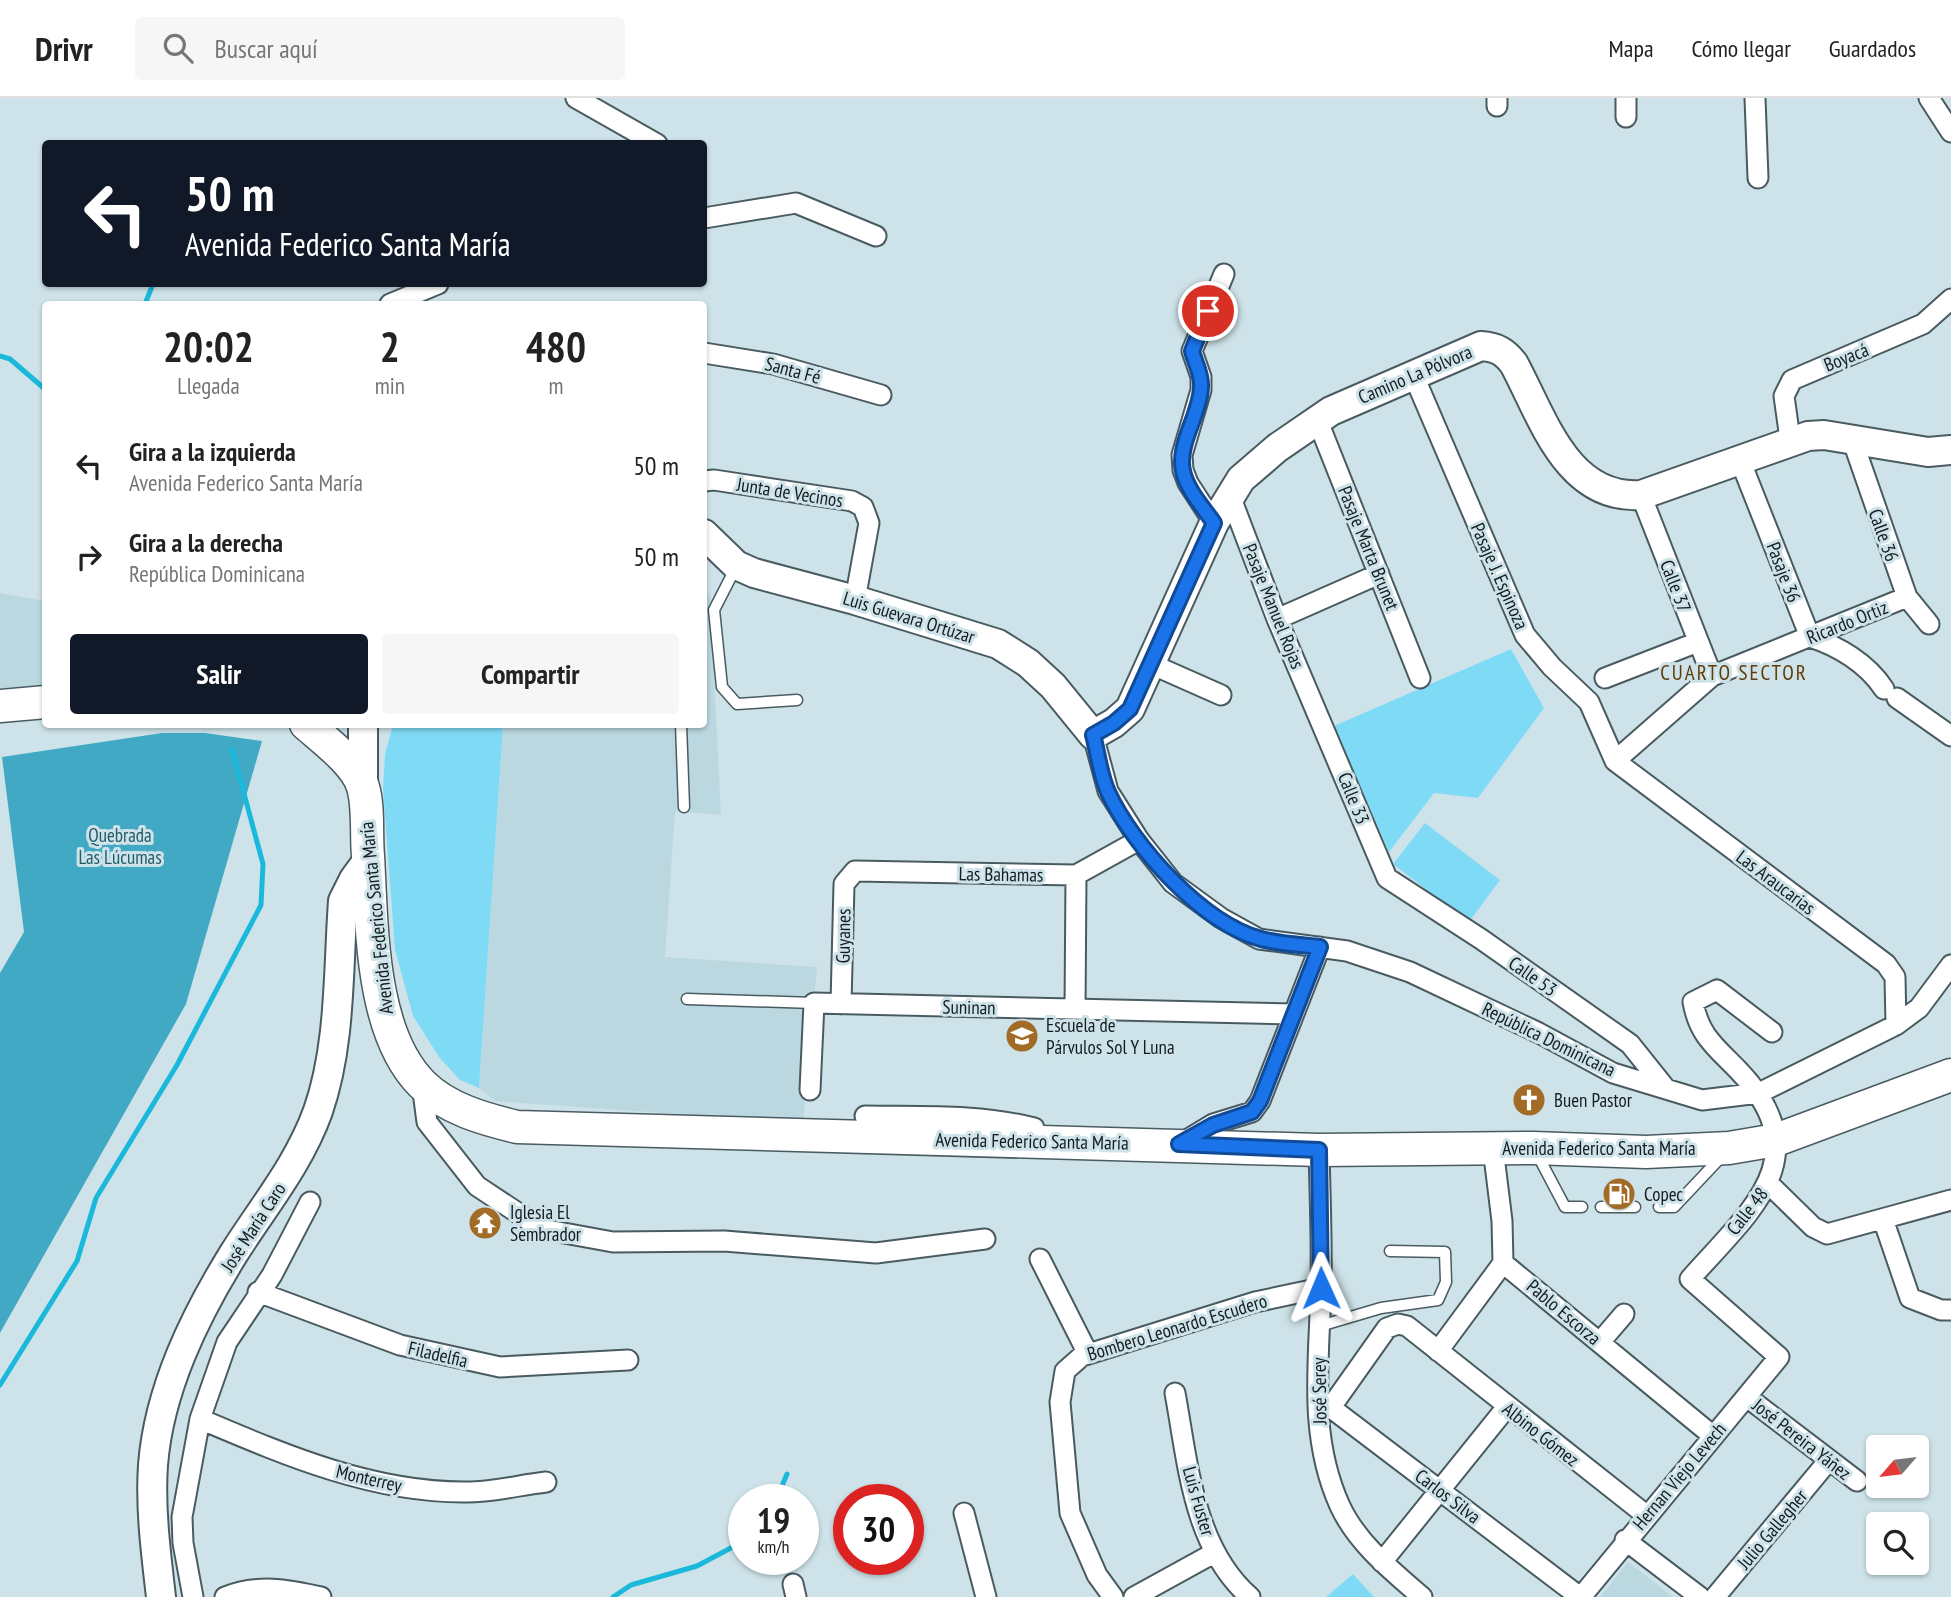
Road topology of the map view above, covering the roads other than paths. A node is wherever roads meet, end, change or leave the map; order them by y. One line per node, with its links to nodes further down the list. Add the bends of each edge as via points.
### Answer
1 (576, 98): 5 (street)
2 (1755, 98): 6 (street)
3 (1929, 98): 4 (street)
4 (1951, 132)
5 (650, 140)
6 (1758, 178)
7 (707, 218): 8 (street, via 796,203)
8 (876, 236)
9 (1224, 274): 24 (street, via 1192,351 1201,390 1182,455 1188,484)
10 (431, 287): 12 (street)
11 (1951, 299): 17 (street, Boyacá, via 1923,324 1792,380 1784,396)
12 (397, 301)
13 (707, 354): 15 (street, Santa Fé, via 773,364)
14 (1413, 374): 16 (street, Camino La Pólvora); 23 (street, Camino La Pólvora, via 1481,346 1494,346 1514,364 1569,466 1610,494); 48 (street, Pasaje J. Espinoza, via 1525,635 1588,702)
15 (881, 395)
16 (1317, 419): 22 (street, Camino La Pólvora, via 1241,479); 27 (street, Pasaje Marta Brunet)
17 (1790, 439): 18 (street, Camino La Pólvora, via 1824,435); 20 (street, Camino La Pólvora)
18 (1852, 439): 19 (street, Camino La Pólvora, via 1928,452); 28 (street, Calle 36)
19 (1951, 450)
20 (1740, 460): 23 (street, Camino La Pólvora); 32 (street, Pasaje 36)
21 (707, 481): 29 (street, Junta de Vecinos, via 852,501 863,507 869,523)
22 (1230, 494): 24 (street, Camino La Pólvora); 30 (street, Pasaje Manuel Rojas)
23 (1641, 495): 33 (street, Calle 37)
24 (1214, 523): 34 (street, Camino La Pólvora)
25 (707, 537): 26 (street, Luis Guevara Ortúzar)
26 (737, 565): 29 (street, Luis Guevara Ortúzar); 39 (lane, via 714,610 722,687 737,704)
27 (1379, 574): 30 (street); 36 (street, Pasaje Marta Brunet)
28 (1907, 597): 31 (street, Calle 36); 32 (street, Ricardo Ortiz)
29 (855, 600): 46 (street, Luis Guevara Ortúzar, via 998,644 1053,685)
30 (1277, 619): 42 (street, Pasaje Manuel Rojas)
31 (1928, 624)
32 (1810, 637): 35 (street, Ricardo Ortiz); 47 (street, via 1832,644)
33 (1698, 642): 35 (street, Calle 37); 37 (street)
34 (1152, 664): 38 (street); 46 (street, Camino La Pólvora, via 1130,709)
35 (1712, 677): 48 (street, Ricardo Ortiz)
36 (1420, 678)
37 (1605, 678)
38 (1222, 695)
39 (797, 700)
40 (42, 702): 41 (main road)
41 (0, 706)
42 (1321, 718): 55 (street, Calle 33)
43 (311, 728): 49 (main road, via 340,753)
44 (363, 728): 49 (street)
45 (681, 728): 50 (lane)
46 (1093, 735): 51 (street, República Dominicana, via 1108,791)
47 (1951, 736)
48 (1615, 761): 63 (street, Las Araucarias, via 1885,964 1895,977)
49 (363, 785): 52 (main road, Avenida Federico Santa María)
50 (684, 807)
51 (1139, 840): 54 (street); 56 (street, República Dominicana, via 1173,883 1221,918 1259,939)
52 (368, 860): 66 (main road, Avenida Federico Santa María, via 387,1023 396,1047); 115 (street, José María Caro, via 344,901 331,1053 318,1112 285,1178 204,1304 166,1402 153,1464)
53 (855, 871): 54 (street, Las Bahamas); 60 (street, Guyanes, via 844,884)
54 (1076, 875): 61 (street)
55 (1387, 878): 67 (street, Calle 53, via 1630,1044)
56 (1320, 947): 62 (street); 67 (street, República Dominicana, via 1410,972 1613,1073)
57 (1951, 965): 63 (street, República Dominicana, via 1919,1008)
58 (687, 999): 59 (lane)
59 (814, 1003): 60 (street, Suninan); 68 (street)
60 (841, 1004): 61 (street, Suninan)
61 (1075, 1010): 62 (street, Suninan)
62 (1293, 1014): 73 (street, via 1275,1069 1252,1112 1213,1125)
63 (1896, 1025): 69 (street, República Dominicana)
64 (1772, 1032): 69 (street, via 1717,990 1693,1002 1697,1026)
65 (1951, 1075): 71 (main road, Avenida Federico Santa María)
66 (422, 1084): 72 (main road, Avenida Federico Santa María, via 461,1109 517,1127); 86 (street, via 427,1122 477,1186 542,1229 613,1242 724,1241 876,1253)
67 (1666, 1088): 69 (street, República Dominicana, via 1702,1100)
68 (810, 1090)
69 (1759, 1093): 71 (street, Calle 48)
70 (865, 1116): 72 (street, via 1011,1122 1034,1128)
71 (1776, 1140): 76 (main road, Avenida Federico Santa María); 78 (street, Calle 48)
72 (1037, 1141): 73 (main road, Avenida Federico Santa María)
73 (1179, 1144): 77 (main road, Avenida Federico Santa María)
74 (1493, 1148): 75 (main road, Avenida Federico Santa María); 77 (main road, Avenida Federico Santa María); 89 (street)
75 (1533, 1148): 76 (main road, Avenida Federico Santa María, via 1646,1152); 81 (lane, via 1565,1207)
76 (1730, 1148): 84 (lane, via 1674,1207)
77 (1319, 1150): 90 (street, José Serey)
78 (1769, 1184): 85 (street, via 1813,1227 1827,1234); 98 (street, Calle 48, via 1690,1279)
79 (1951, 1200): 85 (street)
80 (310, 1202): 91 (street, José María Caro, via 272,1275)
81 (1582, 1207)
82 (1601, 1207): 83 (lane)
83 (1635, 1207)
84 (1658, 1207)
85 (1883, 1219): 92 (street, via 1910,1298)
86 (985, 1239)
87 (1390, 1251): 94 (lane, via 1445,1252 1446,1282 1438,1300 1381,1308)
88 (1040, 1259): 97 (street)
89 (1503, 1263): 95 (street, Pablo Escorza); 96 (street)
90 (1321, 1288): 94 (street, José Serey); 97 (street, Bombero Leonardo Escudero, via 1255,1302)
91 (258, 1292): 99 (street, Filadelfia, via 400,1345 500,1367); 104 (street, José María Caro, via 227,1342)
92 (1951, 1310)
93 (1624, 1314): 95 (street)
94 (1319, 1326): 102 (street, José Serey)
95 (1600, 1342): 105 (street, Pablo Escorza)
96 (1437, 1351): 102 (street, Albino Gómez, via 1407,1326 1387,1328); 103 (street, Albino Gómez)
97 (1088, 1354): 120 (street, Bombero Leonardo Escudero, via 1065,1371 1060,1402 1065,1473 1070,1513 1080,1542)
98 (1779, 1357): 101 (street, Hernan Viejo Levech)
99 (628, 1360)
100 (1175, 1393): 113 (street, Luis Fuster, via 1195,1500)
101 (1747, 1396): 105 (street, Hernan Viejo Levech); 106 (street, José Pereira Yáñez)
102 (1324, 1401): 109 (street, Carlos Silva); 114 (street, José Serey, via 1322,1451 1340,1507)
103 (1506, 1408): 109 (street); 111 (street, Albino Gómez)
104 (201, 1419): 108 (street, Monterrey, via 292,1458 388,1485 467,1492); 116 (street, José María Caro, via 182,1517)
105 (1713, 1436): 111 (street, Hernan Viejo Levech)
106 (1829, 1460): 107 (street, José Pereira Yáñez); 126 (street, Julio Gallegher)
107 (1857, 1481)
108 (546, 1482)
109 (1439, 1489): 114 (street); 124 (street, Carlos Silva)
110 (964, 1513): 119 (street)
111 (1646, 1515): 112 (street, Hernan Viejo Levech)
112 (1625, 1540): 124 (street, Hernan Viejo Levech); 125 (street)
113 (1214, 1552): 121 (street); 122 (street, Luis Fuster)
114 (1382, 1562): 123 (street, José Serey)
115 (162, 1597)
116 (193, 1597)
117 (225, 1597): 118 (street, via 264,1588)
118 (321, 1597)
119 (986, 1597)
120 (1113, 1597)
121 (1134, 1597)
122 (1251, 1597)
123 (1422, 1597)
124 (1580, 1597)
125 (1700, 1597)
126 (1716, 1597)

